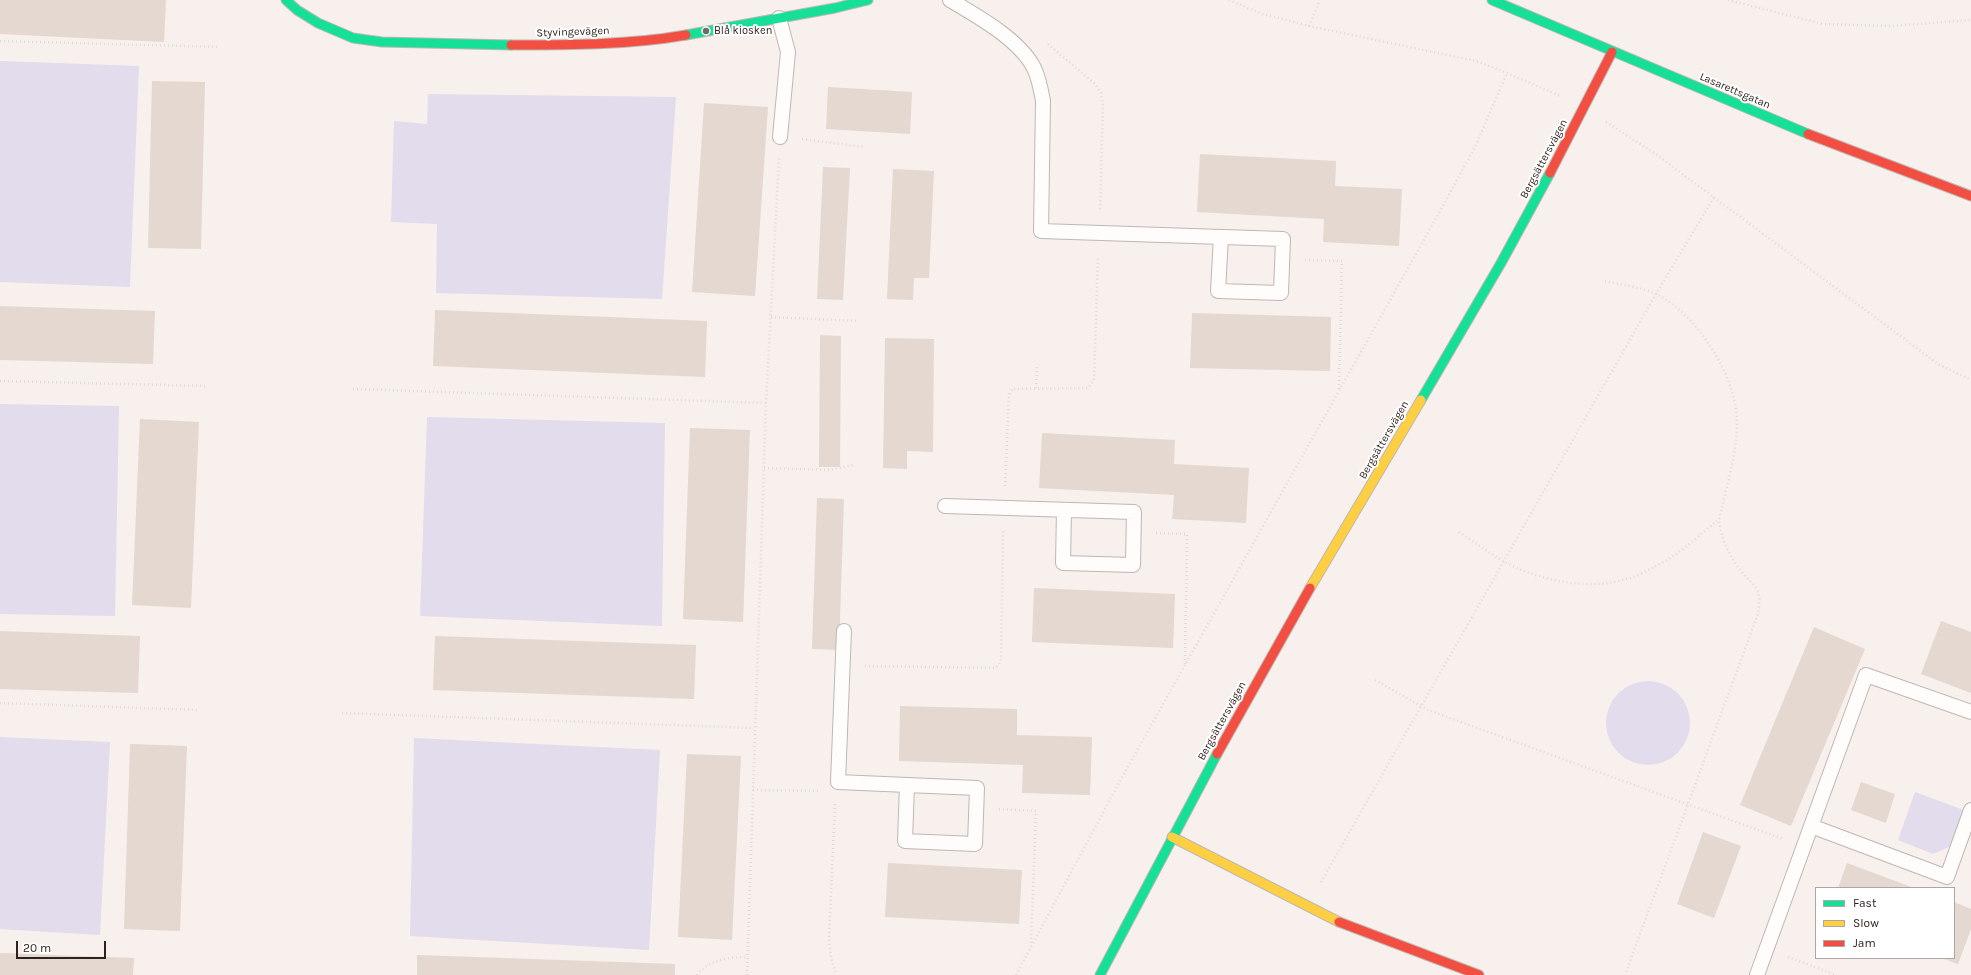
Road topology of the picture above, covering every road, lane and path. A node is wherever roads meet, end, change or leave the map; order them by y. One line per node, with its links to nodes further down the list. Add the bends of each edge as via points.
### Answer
1 (286, 0): 8 (street, Styvingevägen, via 312,20 334,31 353,38 382,42 512,45 612,43 658,40)
2 (868, 0): 8 (street, Styvingevägen)
3 (950, 0): 21 (lane, via 997,30 1021,51 1034,67 1043,101 1041,231)
4 (1229, 0): 10 (path, via 1260,13)
5 (1320, 0): 10 (path)
6 (1492, 0): 14 (street, Lasarettsgatan)
7 (1728, 0): 9 (path, via 1823,24 1890,26)
8 (780, 18): 17 (lane, via 788,52)
9 (1971, 20)
10 (1309, 26): 15 (path, via 1476,61)
11 (0, 41): 13 (path)
12 (1047, 44): 21 (path, via 1095,84 1102,93)
13 (219, 47)
14 (1612, 52): 16 (street, Bergsättersvägen); 19 (street, Lasarettsgatan, via 1778,123)
15 (1507, 73): 16 (path, via 1547,89); 34 (path, via 1474,147)
16 (1584, 110): 20 (path, via 1628,136); 63 (street, Bergsättersvägen, via 1409,422 1300,605)
17 (780, 137): 18 (path); 26 (path)
18 (863, 147)
19 (1971, 196)
20 (1714, 197): 25 (path); 29 (path, via 1938,364)
21 (1099, 233): 22 (lane); 32 (path, via 1094,380 1088,388)
22 (1221, 237): 23 (lane, via 1283,239); 23 (lane, via 1218,291 1281,293)
23 (1282, 260): 34 (path, via 1342,261)
24 (1606, 281): 25 (path)
25 (1656, 294): 41 (path, via 1671,302 1710,346 1733,396 1737,421 1735,449); 44 (path)
26 (771, 318): 27 (path); 35 (path)
27 (858, 321)
28 (1037, 365): 32 (path)
29 (1971, 380)
30 (0, 381): 31 (path)
31 (208, 386)
32 (1036, 388): 39 (path, via 1012,389 1009,395)
33 (353, 389): 35 (path)
34 (1339, 391): 47 (path)
35 (766, 402): 37 (path)
36 (854, 465): 37 (path, via 830,470)
37 (764, 468): 54 (path)
38 (945, 506): 39 (lane)
39 (1004, 508): 40 (lane); 46 (path, via 999,665 995,668)
40 (1064, 510): 42 (lane, via 1134,512); 42 (lane, via 1063,563 1133,565)
41 (1718, 520): 44 (path, via 1656,567 1626,580 1595,584 1567,582 1532,574); 59 (path, via 1726,547 1741,571 1752,581 1759,596 1758,614)
42 (1134, 532): 47 (path, via 1187,534)
43 (1459, 532): 44 (path)
44 (1503, 561): 50 (path)
45 (844, 631): 46 (lane)
46 (843, 665): 55 (lane)
47 (1185, 666): 66 (path)
48 (1375, 680): 50 (path)
49 (0, 703): 51 (path)
50 (1421, 706): 59 (path); 65 (path)
51 (200, 710)
52 (1971, 712): 62 (lane, via 1866,675)
53 (342, 713): 54 (path)
54 (754, 728): 57 (path)
55 (838, 782): 56 (lane); 71 (path, via 835,791 829,938)
56 (907, 785): 60 (lane, via 977,788); 60 (lane, via 905,841 975,844)
57 (753, 790): 58 (path); 68 (path)
58 (826, 791)
59 (1689, 804): 64 (path); 75 (path)
60 (976, 808): 66 (path, via 1036,811)
61 (1971, 810): 62 (lane, via 1947,877)
62 (1811, 826): 64 (lane)
63 (1172, 837): 65 (street); 73 (street, Bergsättersvägen)
64 (1804, 847): 67 (lane)
65 (1307, 907): 74 (street, via 1402,947)
66 (1031, 944): 72 (path)
67 (1767, 949): 76 (lane); 77 (path)
68 (748, 957): 69 (path, via 725,958 710,963); 70 (path)
69 (697, 975)
70 (747, 975)
71 (836, 975)
72 (1016, 975)
73 (1100, 975)
74 (1480, 975)
75 (1625, 975)
76 (1757, 975)
77 (1836, 975)

